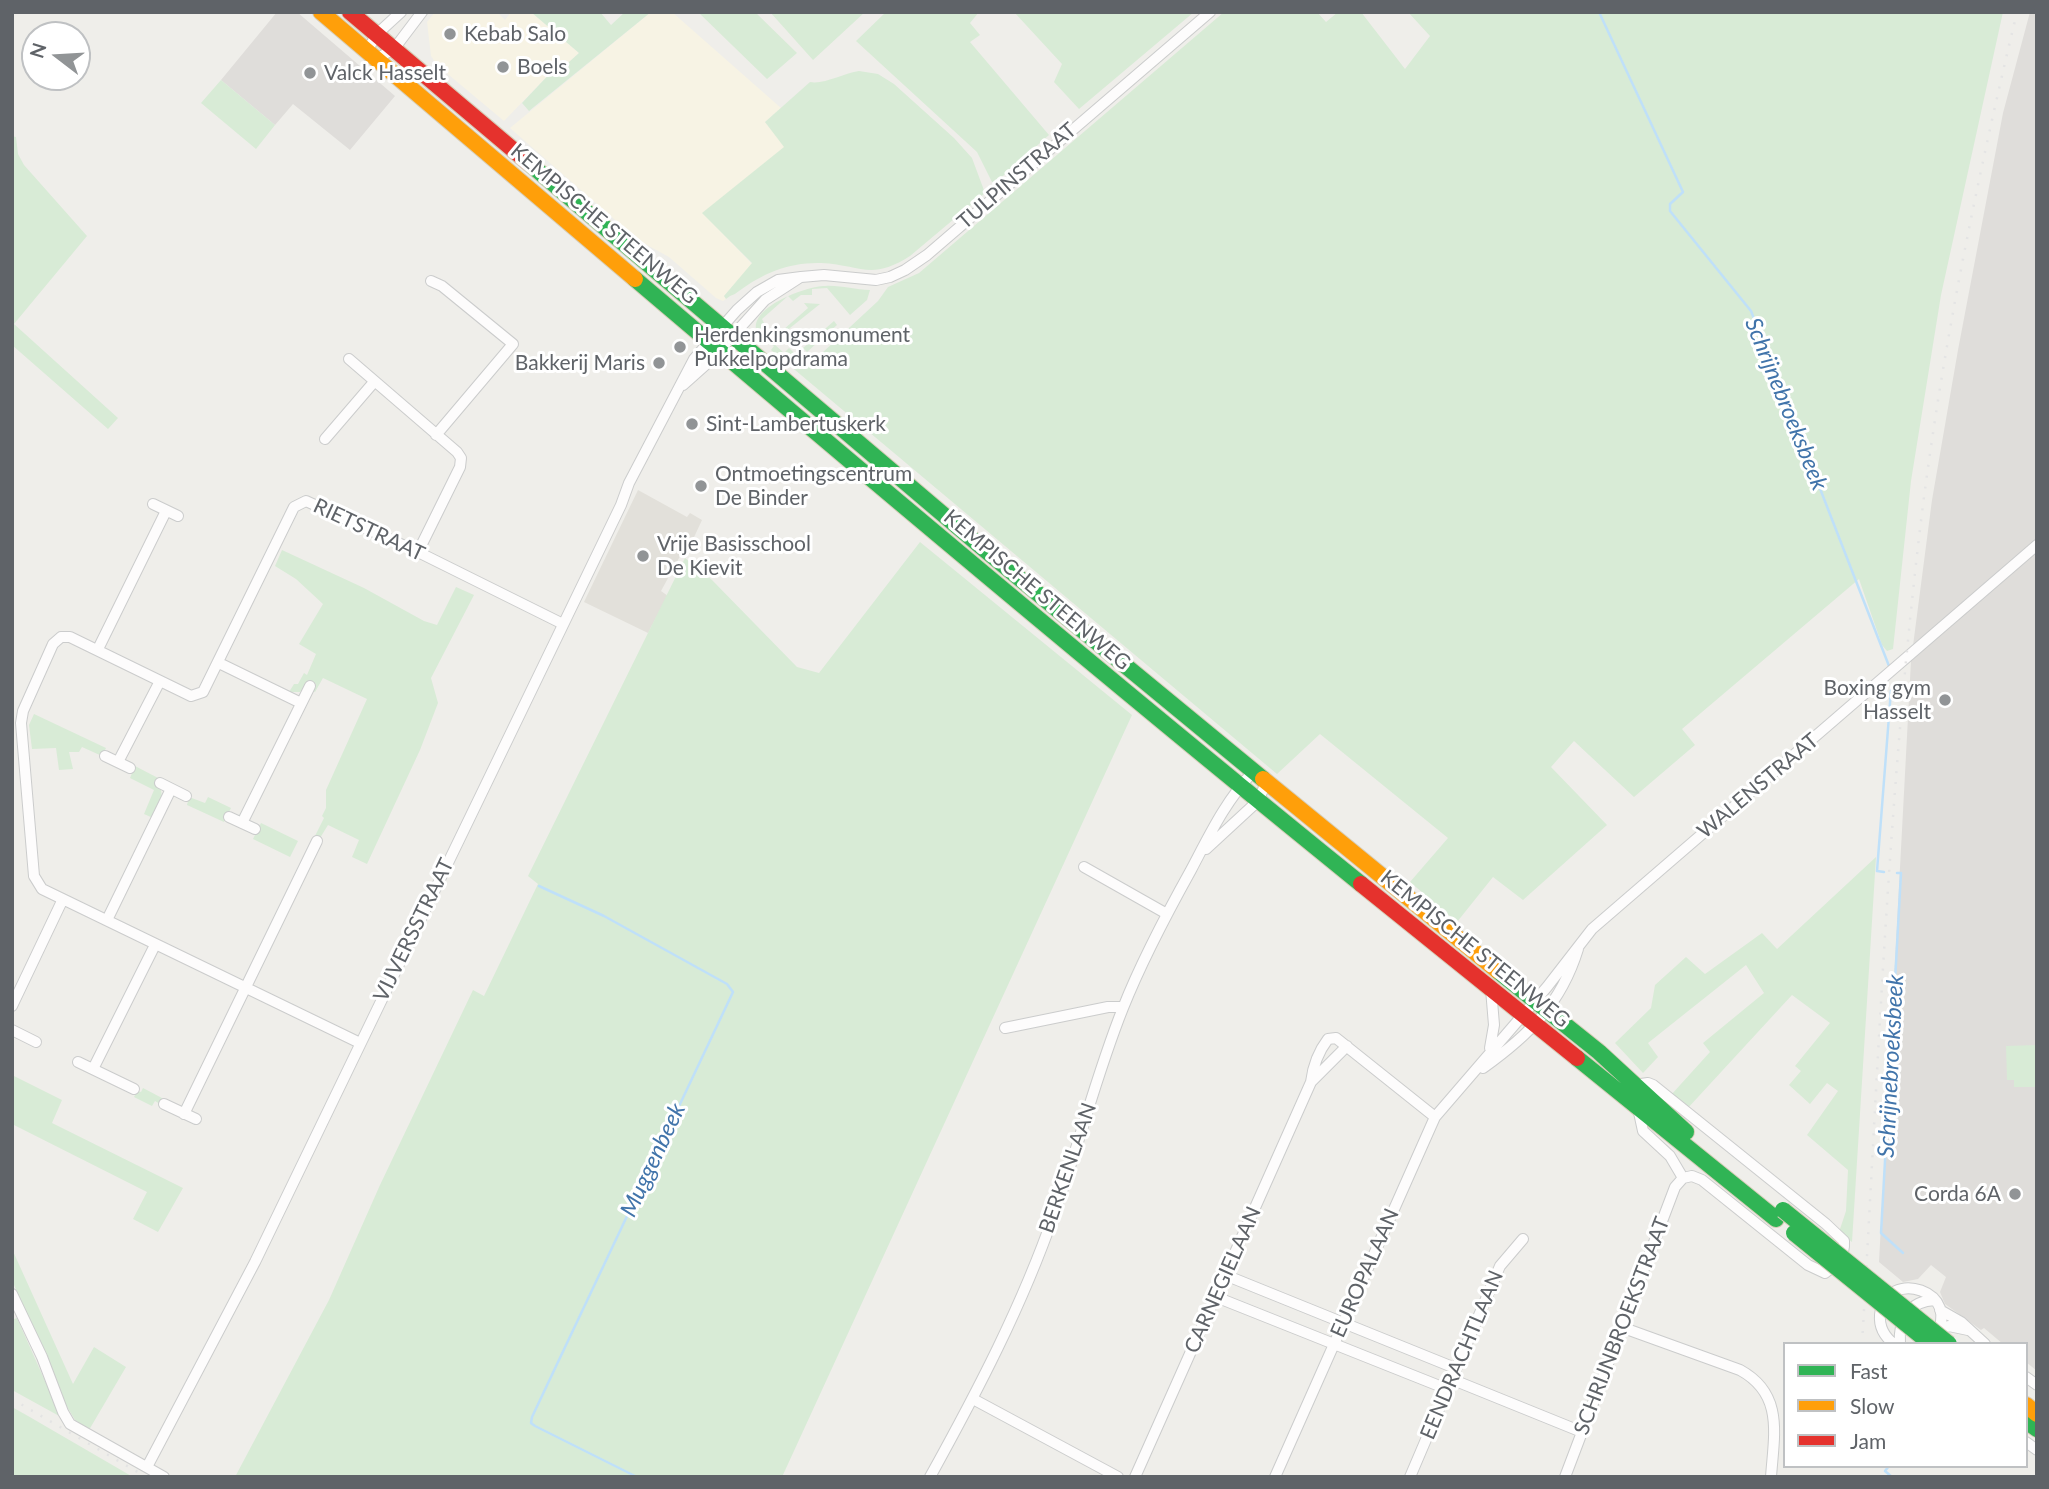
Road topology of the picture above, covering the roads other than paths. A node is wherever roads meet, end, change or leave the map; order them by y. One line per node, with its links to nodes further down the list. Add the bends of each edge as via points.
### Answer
1 (321, 12): 8 (main road, KEMPISCHE STEENWEG)
2 (350, 12): 6 (main road, KEMPISCHE STEENWEG)
3 (401, 12): 6 (street)
4 (422, 12): 7 (street)
5 (1210, 12): 10 (street, TULPINSTRAAT, via 905,270 876,280 824,275 778,280 757,292)
6 (377, 34): 7 (main road, KEMPISCHE STEENWEG); 8 (street)
7 (394, 49): 8 (street); 10 (main road, KEMPISCHE STEENWEG)
8 (372, 55): 11 (main road, KEMPISCHE STEENWEG)
9 (431, 281): 15 (street, via 513,344)
10 (726, 332): 11 (street, VIJVERSSTRAAT); 32 (main road, KEMPISCHE STEENWEG)
11 (715, 346): 23 (street, VIJVERSSTRAAT, via 694,359 675,391); 35 (main road, KEMPISCHE STEENWEG)
12 (349, 359): 13 (street)
13 (374, 382): 14 (street); 15 (street)
14 (334, 429): 16 (street); 17 (street)
15 (436, 435): 22 (street, via 457,452 460,467)
16 (344, 438)
17 (325, 439)
18 (153, 504): 19 (street)
19 (166, 510): 20 (street); 24 (street)
20 (178, 516)
21 (2037, 545): 53 (street, WALENSTRAAT, via 1592,929 1559,996)
22 (418, 552): 23 (street, RIETSTRAAT); 25 (street, RIETSTRAAT, via 312,502 294,506)
23 (563, 624): 60 (street, VIJVERSSTRAAT)
24 (98, 649): 26 (street, RIETSTRAAT); 47 (street, RIETSTRAAT, via 69,637 53,644 21,723 34,876 42,889)
25 (219, 663): 26 (street, RIETSTRAAT, via 203,692 191,696); 28 (street)
26 (160, 681): 30 (street)
27 (310, 686): 28 (street)
28 (301, 703): 40 (street)
29 (105, 756): 30 (street)
30 (118, 762): 31 (street)
31 (130, 768)
32 (1253, 772): 34 (main road, KEMPISCHE STEENWEG); 35 (street, BERKENLAAN)
33 (160, 783): 36 (street)
34 (1266, 783): 38 (street, BERKENLAAN); 53 (main road, KEMPISCHE STEENWEG)
35 (1240, 786): 38 (main road, KEMPISCHE STEENWEG); 44 (street, BERKENLAAN)
36 (172, 789): 37 (street); 49 (street)
37 (186, 796)
38 (1258, 801): 44 (street, BERKENLAAN); 52 (main road, KEMPISCHE STEENWEG)
39 (229, 817): 40 (street)
40 (243, 823): 41 (street)
41 (255, 830)
42 (317, 841): 45 (street)
43 (298, 851): 45 (street)
44 (1198, 856): 48 (street, BERKENLAAN)
45 (309, 857): 51 (street)
46 (1084, 867): 48 (street)
47 (62, 901): 49 (street); 54 (street)
48 (1167, 914): 55 (street, BERKENLAAN)
49 (107, 920): 50 (street)
50 (155, 945): 51 (street); 64 (street)
51 (247, 988): 60 (street); 71 (street)
52 (1491, 989): 56 (main road, KEMPISCHE STEENWEG); 62 (street, via 1494,1025)
53 (1540, 1005): 56 (street, WALENSTRAAT); 67 (main road, KEMPISCHE STEENWEG)
54 (12, 1006)
55 (1124, 1007): 57 (street); 91 (street, BERKENLAAN, via 1054,1215 1009,1326)
56 (1529, 1019): 62 (street, EUROPALAAN); 65 (street, EUROPALAAN, via 1516,1043); 70 (main road, KEMPISCHE STEENWEG)
57 (1005, 1028)
58 (12, 1030): 59 (street)
59 (36, 1042)
60 (360, 1043): 93 (street, VIJVERSSTRAAT, via 255,1262)
61 (1347, 1046): 66 (street, CARNEGIELAAN); 66 (street, CARNEGIELAAN, via 1336,1038 1328,1039 1312,1069); 72 (street)
62 (1489, 1054): 65 (street, EUROPALAAN)
63 (78, 1062): 64 (street)
64 (93, 1069): 68 (street)
65 (1469, 1078): 72 (street, EUROPALAAN)
66 (1311, 1082): 77 (street, CARNEGIELAAN)
67 (1634, 1085): 74 (street, KEMPISCHE STEENWEG, via 1653,1085 1826,1224 1844,1241 1844,1252 1825,1273 1818,1270 1702,1180); 75 (main road, KEMPISCHE STEENWEG)
68 (134, 1089)
69 (164, 1104): 71 (street)
70 (1638, 1108): 74 (street, KEMPISCHE STEENWEG, via 1643,1131 1670,1156); 75 (main road, KEMPISCHE STEENWEG)
71 (184, 1114): 73 (street)
72 (1434, 1117): 81 (street, EUROPALAAN)
73 (196, 1119)
74 (1683, 1178): 82 (street, SCHRIJNBROEKSTRAAT, via 1675,1186)
75 (1779, 1214): 84 (main road, KEMPISCHE STEENWEG, bridge); 87 (main road, KEMPISCHE STEENWEG, bridge)
76 (1523, 1239): 90 (street, EENDRACHTLAAN, via 1500,1266)
77 (1225, 1275): 79 (street, CARNEGIELAAN); 81 (street)
78 (12, 1294): 93 (street, via 71,1424)
79 (1216, 1297): 89 (street); 97 (street, CARNEGIELAAN)
80 (1935, 1301): 83 (street); 84 (street); 85 (street, via 1921,1290 1909,1288 1889,1297 1880,1318); 86 (street, via 1912,1307 1899,1326)
81 (1343, 1323): 89 (street, EUROPALAAN); 90 (street)
82 (1621, 1327): 92 (street, SCHRIJNBROEKSTRAAT); 101 (street, via 1753,1377 1773,1412)
83 (1968, 1330): 84 (street, via 1949,1326); 88 (street)
84 (1933, 1339)
85 (1890, 1341)
86 (1900, 1342)
87 (1946, 1342)
88 (1983, 1342)
89 (1334, 1344): 90 (street); 98 (street, EUROPALAAN)
90 (1451, 1379): 92 (street); 99 (street, EENDRACHTLAAN)
91 (973, 1399): 95 (street, BERKENLAAN); 96 (street)
92 (1582, 1432): 100 (street, SCHRIJNBROEKSTRAAT)
93 (147, 1467): 94 (street)
94 (164, 1477)
95 (930, 1477)
96 (1118, 1477)
97 (1135, 1477)
98 (1275, 1477)
99 (1410, 1477)
100 (1565, 1477)
101 (1771, 1477)

